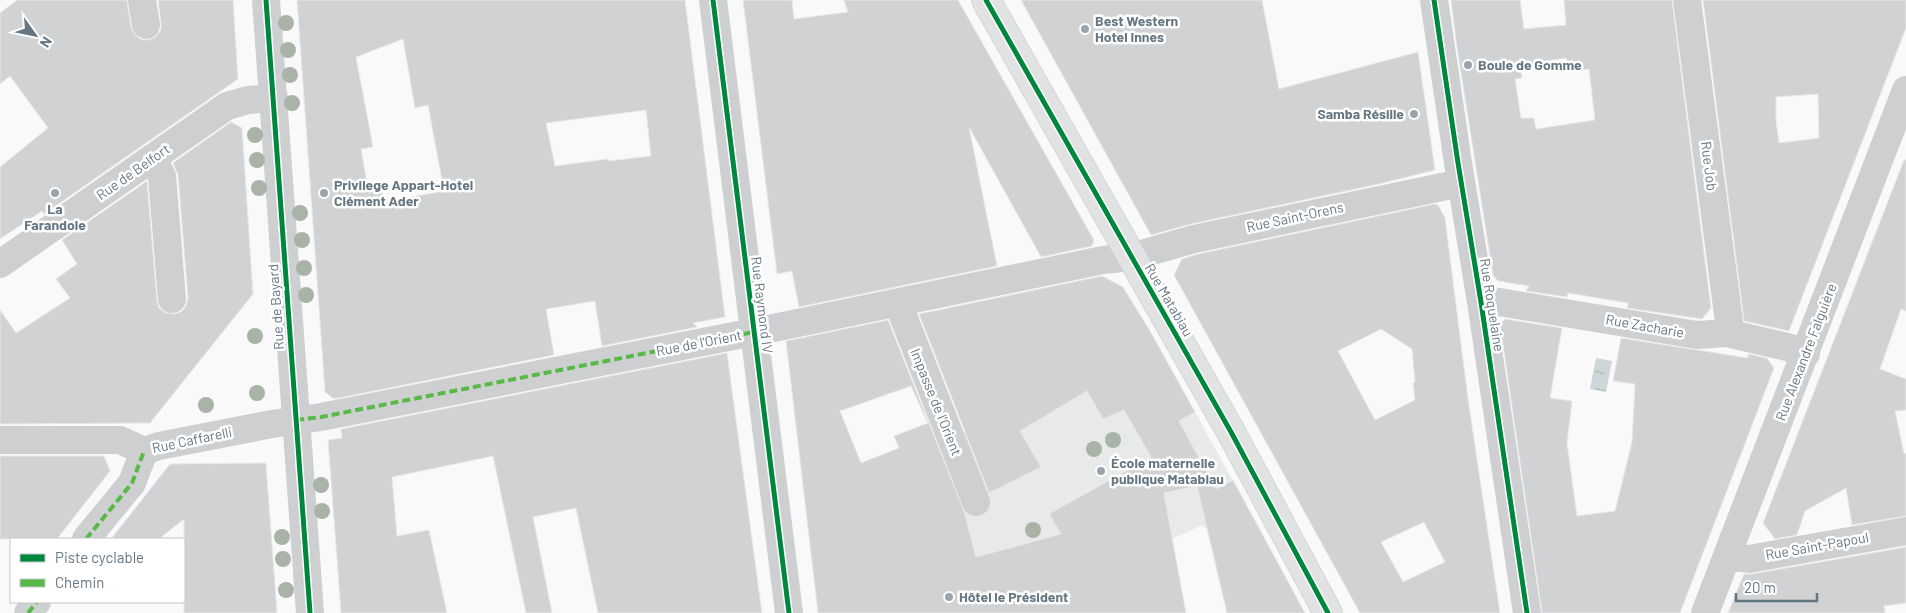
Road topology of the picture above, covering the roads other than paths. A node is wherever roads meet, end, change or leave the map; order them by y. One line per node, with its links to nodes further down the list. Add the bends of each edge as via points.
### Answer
1 (266, 0): 7 (street, Rue de Bayard)
2 (713, 0): 15 (street, Rue Raymond IV)
3 (986, 0): 10 (main road, Rue Matabiau)
4 (1434, 0): 9 (street, Rue Roquelaine)
5 (1687, 0): 16 (street, Rue Job, via 1729,322)
6 (1906, 90): 17 (street, Rue Alexandre Falguière)
7 (274, 98): 8 (street, Rue de Belfort, via 227,106); 18 (street, Rue de Bayard)
8 (152, 159): 11 (street, Rue de Belfort); 12 (street, via 162,176)
9 (1461, 183): 10 (street, Rue Saint-Orens, via 1194,239); 13 (street, Rue Roquelaine)
10 (1131, 257): 14 (street, Rue de l'Orient); 27 (main road, Rue Matabiau, via 1231,432)
11 (0, 264)
12 (172, 299)
13 (1481, 302): 16 (street, Rue Zacharie, via 1493,301 1697,335); 28 (street, Rue Roquelaine)
14 (898, 303): 15 (street, Rue de l'Orient); 21 (street, Impasse de l'Orient)
15 (754, 332): 18 (street, Rue de l'Orient); 26 (street, Rue Raymond IV)
16 (1727, 333): 17 (street, Rue Zacharie)
17 (1806, 354): 24 (street, Rue Alexandre Falguière)
18 (296, 420): 20 (street, Rue Caffarelli); 25 (street, Rue de Bayard)
19 (0, 440): 20 (street, Rue Caffarelli, via 120,440)
20 (144, 451): 23 (street, via 132,483)
21 (976, 502)
22 (1906, 530): 24 (street, Rue Saint-Papoul, via 1749,559)
23 (87, 538)
24 (1727, 556): 29 (street, Rue Alexandre Falguière)
25 (310, 613)
26 (789, 613)
27 (1328, 613)
28 (1526, 613)
29 (1705, 613)

